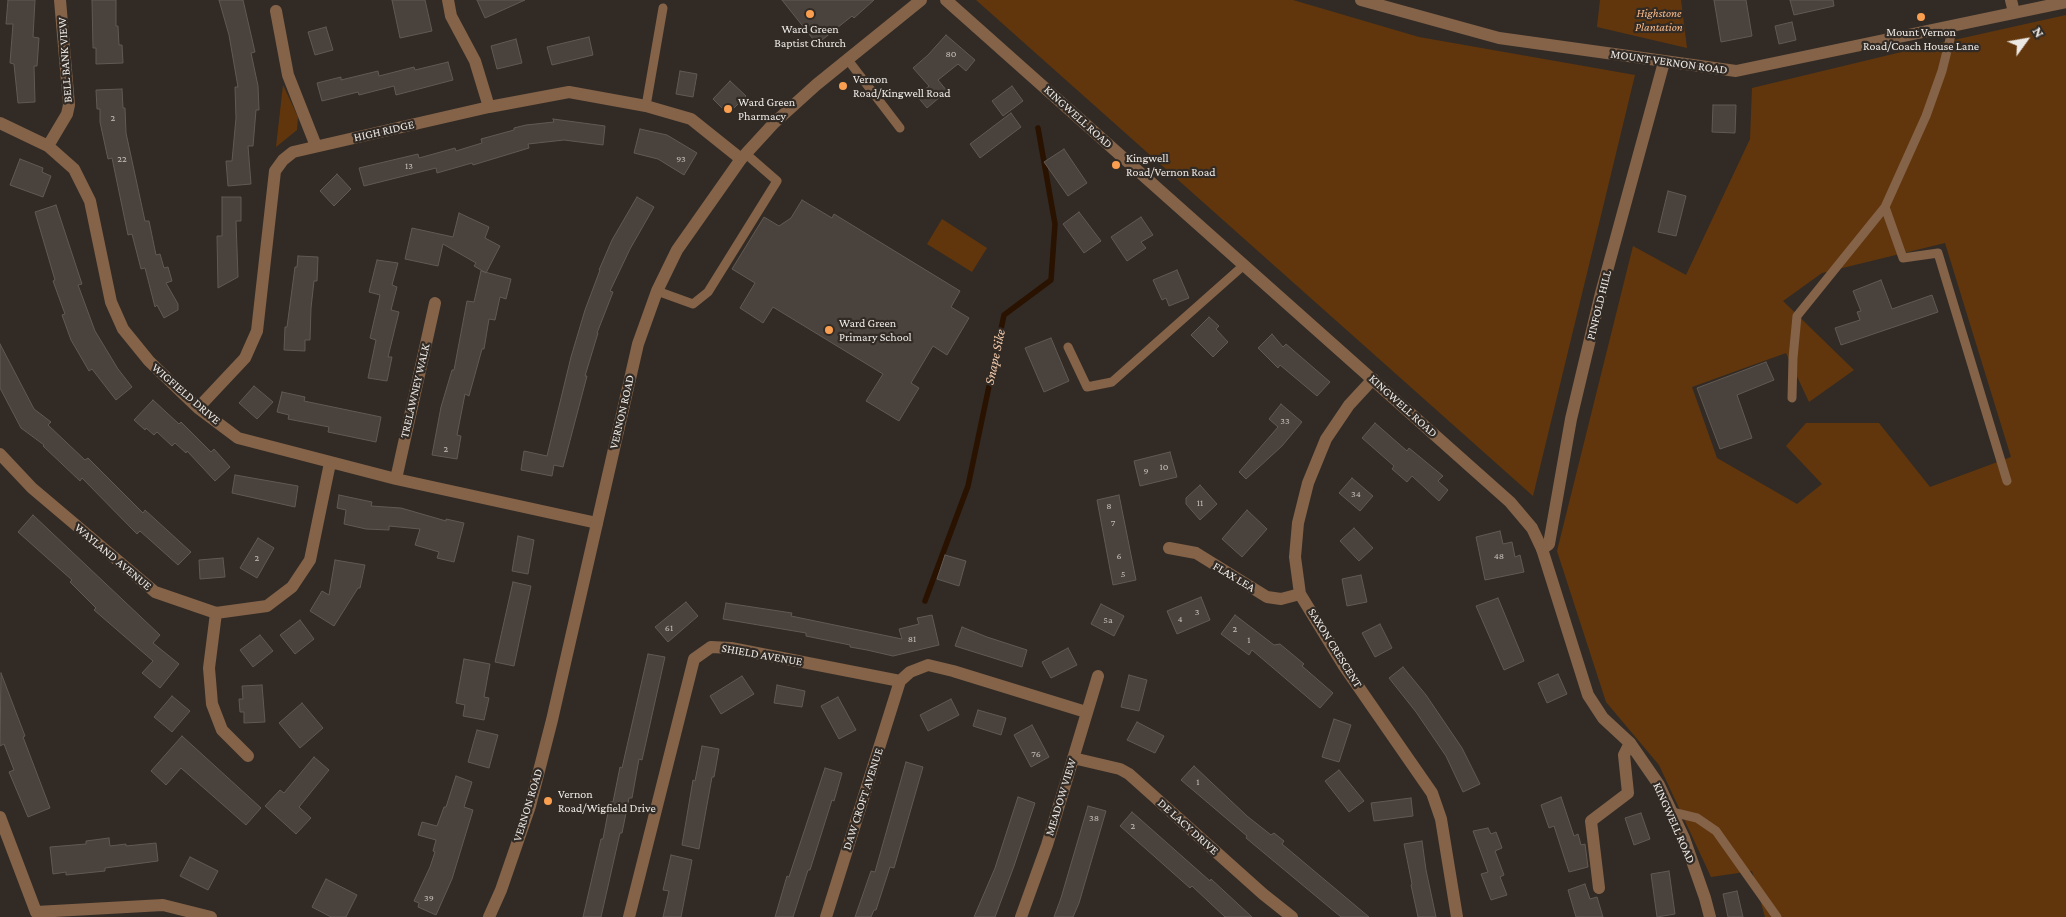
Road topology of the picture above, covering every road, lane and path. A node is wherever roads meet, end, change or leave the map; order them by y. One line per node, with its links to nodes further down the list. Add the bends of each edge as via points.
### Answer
1 (60, 0): 17 (street, BELL BANK VIEW, via 69,104 67,114)
2 (448, 0): 14 (street, via 451,16 475,61)
3 (921, 0): 11 (street, VERNON ROAD)
4 (946, 0): 21 (street, KINGWELL ROAD)
5 (1361, 0): 12 (street, MOUNT VERNON ROAD, via 1499,38)
6 (2063, 1): 7 (street, MOUNT VERNON ROAD)
7 (2012, 6): 10 (street, MOUNT VERNON ROAD)
8 (663, 8): 13 (lane)
9 (276, 11): 18 (street, via 288,75)
10 (1953, 26): 12 (street, MOUNT VERNON ROAD, via 1736,72); 20 (lane, via 1926,116)
11 (848, 60): 16 (lane); 19 (street, VERNON ROAD, via 774,123)
12 (1664, 62): 34 (street, PINFOLD HILL, via 1571,419 1548,544)
13 (646, 106): 14 (street, HIGH RIDGE, via 569,92); 19 (street, HIGH RIDGE, via 690,119)
14 (489, 107): 18 (street, HIGH RIDGE)
15 (0, 123): 17 (street, WIGFIELD DRIVE)
16 (900, 128)
17 (48, 146): 27 (street, WIGFIELD DRIVE, via 74,169 90,201 112,302 123,329 149,361)
18 (316, 146): 27 (street, HIGH RIDGE, via 293,152 275,171 257,331 245,358)
19 (744, 157): 22 (street, VERNON ROAD, via 677,250); 22 (lane, via 777,181 708,292 693,304)
20 (1885, 207): 26 (lane, via 1797,316); 31 (lane, via 1903,258 1938,253)
21 (1244, 265): 24 (lane, via 1112,382 1087,387); 25 (street, KINGWELL ROAD)
22 (657, 291): 32 (street, VERNON ROAD, via 638,344)
23 (435, 303): 30 (street, TRELAWNEY WALK)
24 (1068, 347)
25 (1373, 379): 34 (street, KINGWELL ROAD, via 1510,502 1532,528); 35 (street, SAXON CRESCENT, via 1349,405 1326,439 1308,483 1298,524 1295,557)
26 (1792, 398)
27 (198, 408): 29 (street, WIGFIELD DRIVE, via 238,438)
28 (0, 454): 36 (street, WAYLAND AVENUE, via 32,488 155,592)
29 (330, 463): 30 (street, WIGFIELD DRIVE); 36 (street, WAYLAND AVENUE, via 310,560 292,587 267,606)
30 (396, 479): 32 (street, WIGFIELD DRIVE)
31 (2007, 481)
32 (597, 523): 48 (street, VERNON ROAD, via 530,806)
33 (1169, 548): 35 (street, FLAX LEA, via 1196,553 1268,597 1281,599)
34 (1542, 549): 40 (street, KINGWELL ROAD, via 1588,695 1603,718)
35 (1300, 594): 53 (street, SAXON CRESCENT, via 1344,666 1432,793 1441,819)
36 (216, 613): 41 (street, via 209,668 212,704 222,730)
37 (1098, 676): 39 (street, MEADOW VIEW)
38 (900, 682): 39 (street, via 910,672 928,665); 49 (street, SHIELD AVENUE, via 731,648 711,647 694,659); 50 (street, DAW CROFT AVENUE)
39 (1086, 712): 42 (street, MEADOW VIEW)
40 (1630, 743): 43 (street, KINGWELL ROAD); 45 (street, via 1624,754 1628,793 1591,822)
41 (248, 756)
42 (1073, 758): 51 (street, MEADOW VIEW); 52 (street, DE LACY DRIVE, via 1129,774)
43 (1672, 812): 54 (street, KINGWELL ROAD); 55 (lane, via 1697,818 1716,831)
44 (0, 817): 46 (street)
45 (1599, 888)
46 (35, 914): 47 (street, via 163,905)
47 (211, 917)
48 (489, 917)
49 (630, 917)
50 (826, 917)
51 (1021, 917)
52 (1292, 917)
53 (1457, 917)
54 (1710, 917)
55 (1777, 917)

